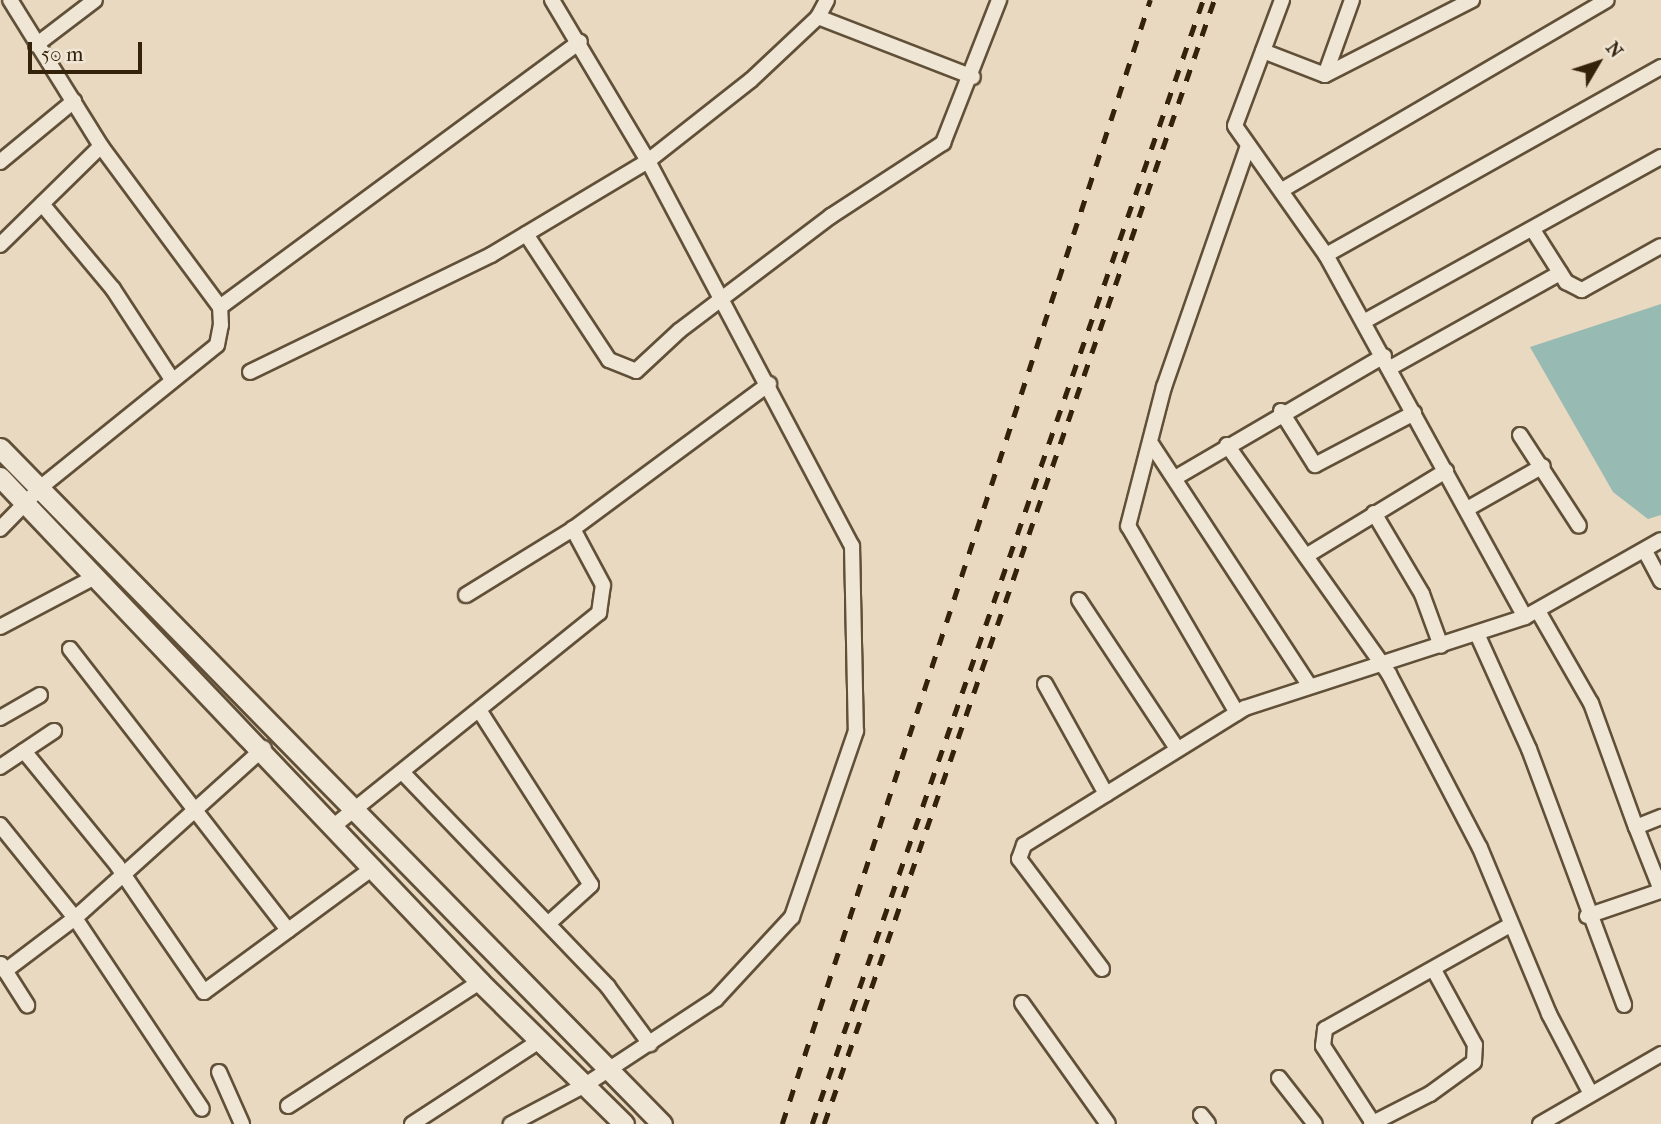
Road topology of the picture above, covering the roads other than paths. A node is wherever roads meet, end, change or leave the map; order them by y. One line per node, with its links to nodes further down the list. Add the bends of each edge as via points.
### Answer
1 (95, 0): 12 (street)
2 (552, 0): 11 (street)
3 (827, 0): 10 (street)
4 (999, 0): 16 (street)
5 (1282, 0): 13 (street)
6 (1352, 0): 15 (street)
7 (1472, 0): 15 (street)
8 (1607, 0): 23 (street)
9 (8, 3): 12 (street)
10 (818, 17): 16 (street); 22 (street)
11 (580, 42): 22 (street); 32 (street)
12 (36, 45): 17 (street)
13 (1263, 51): 15 (street); 19 (street, via 1235,125)
14 (1661, 66): 29 (street)
15 (1325, 75)
16 (973, 77): 31 (street, via 943,143)
17 (74, 101): 18 (street); 21 (street)
18 (101, 146): 24 (street); 32 (street)
19 (1248, 146): 23 (street); 41 (street, via 1164,387)
20 (1661, 157): 25 (street)
21 (0, 162)
22 (648, 162): 26 (street); 31 (street)
23 (1282, 190): 29 (street)
24 (42, 204): 27 (street); 36 (street, via 113,289)
25 (1533, 230): 30 (street); 33 (street)
26 (526, 234): 31 (street, via 609,360 628,372 645,366); 35 (street)
27 (0, 245)
28 (1661, 246): 30 (street, via 1582,290)
29 (1326, 255): 33 (street)
30 (1560, 273): 34 (street)
31 (722, 300): 37 (street)
32 (220, 307): 36 (street, via 217,345)
33 (1365, 321): 34 (street)
34 (1387, 362): 38 (street); 39 (street)
35 (250, 372)
36 (171, 377): 48 (street)
37 (769, 384): 53 (street); 103 (street, via 852,546 856,731 785,928 716,999)
38 (1281, 411): 39 (street, via 1314,465); 42 (street)
39 (1414, 413): 45 (street)
40 (1520, 435): 44 (street)
41 (1152, 445): 47 (street); 72 (street, via 1130,516 1130,536)
42 (1227, 445): 47 (street); 57 (street)
43 (0, 448): 48 (street)
44 (1543, 466): 50 (street); 52 (street)
45 (1446, 471): 50 (street); 51 (street)
46 (0, 477): 49 (street)
47 (1175, 478): 69 (street)
48 (41, 488): 49 (street); 81 (street)
49 (27, 502): 54 (street); 58 (street)
50 (1467, 509): 62 (street)
51 (1374, 513): 57 (street); 65 (street, via 1422,594)
52 (1579, 526)
53 (573, 528): 60 (street); 71 (street, via 603,585 603,606)
54 (0, 529)
55 (1661, 540): 56 (street)
56 (1644, 551): 59 (street); 62 (street)
57 (1306, 556): 67 (street)
58 (93, 578): 63 (street); 76 (street)
59 (1661, 581)
60 (466, 595)
61 (1079, 600): 75 (street)
62 (1532, 614): 64 (street); 86 (street, via 1591,703)
63 (1, 625)
64 (1478, 636): 65 (street); 90 (street, via 1529,749)
65 (1441, 646): 67 (street)
66 (70, 649): 82 (street)
67 (1380, 660): 69 (street); 93 (street, via 1480,848)
68 (1045, 684): 80 (street)
69 (1310, 686): 72 (street)
70 (40, 695): 73 (street)
71 (481, 713): 79 (street); 92 (street, via 591,885)
72 (1237, 713): 75 (street)
73 (0, 718)
74 (54, 731): 77 (street)
75 (1176, 747): 80 (street)
76 (264, 748): 82 (street); 85 (street)
77 (24, 751): 78 (street); 88 (street)
78 (0, 766)
79 (404, 774): 81 (street); 92 (street)
80 (1106, 794): 96 (street, via 1019,852)
81 (356, 806): 85 (street); 106 (street)
82 (194, 808): 88 (street); 94 (street)
83 (1661, 817): 86 (street)
84 (0, 825): 91 (street)
85 (335, 825): 87 (street)
86 (1636, 827): 89 (street)
87 (374, 867): 94 (street); 98 (street)
88 (124, 876): 91 (street); 94 (street, via 204,992)
89 (1661, 890): 90 (street)
90 (1587, 916): 101 (street)
91 (75, 918): 95 (street); 111 (street)
92 (549, 923): 103 (street)
93 (1510, 925): 97 (street); 109 (street)
94 (288, 930)
95 (2, 967): 100 (street)
96 (1102, 969)
97 (1434, 970): 113 (street, via 1475,1045 1474,1062); 113 (street, via 1322,1037)
98 (480, 982): 102 (street); 110 (street)
99 (1022, 1003): 112 (street)
100 (27, 1005)
101 (1624, 1005)
102 (538, 1042): 108 (street); 115 (street)
103 (650, 1044): 106 (street)
104 (1661, 1054): 109 (street)
105 (219, 1072): 114 (street)
106 (606, 1072): 108 (street); 118 (street)
107 (1279, 1078): 119 (street)
108 (585, 1085): 116 (street); 117 (street)
109 (1591, 1094): 120 (street)
110 (288, 1106)
111 (202, 1109)
112 (1104, 1123)
113 (1372, 1123)
114 (242, 1124)
115 (412, 1124)
116 (511, 1124)
117 (624, 1124)
118 (662, 1124)
119 (1315, 1124)
120 (1540, 1124)

